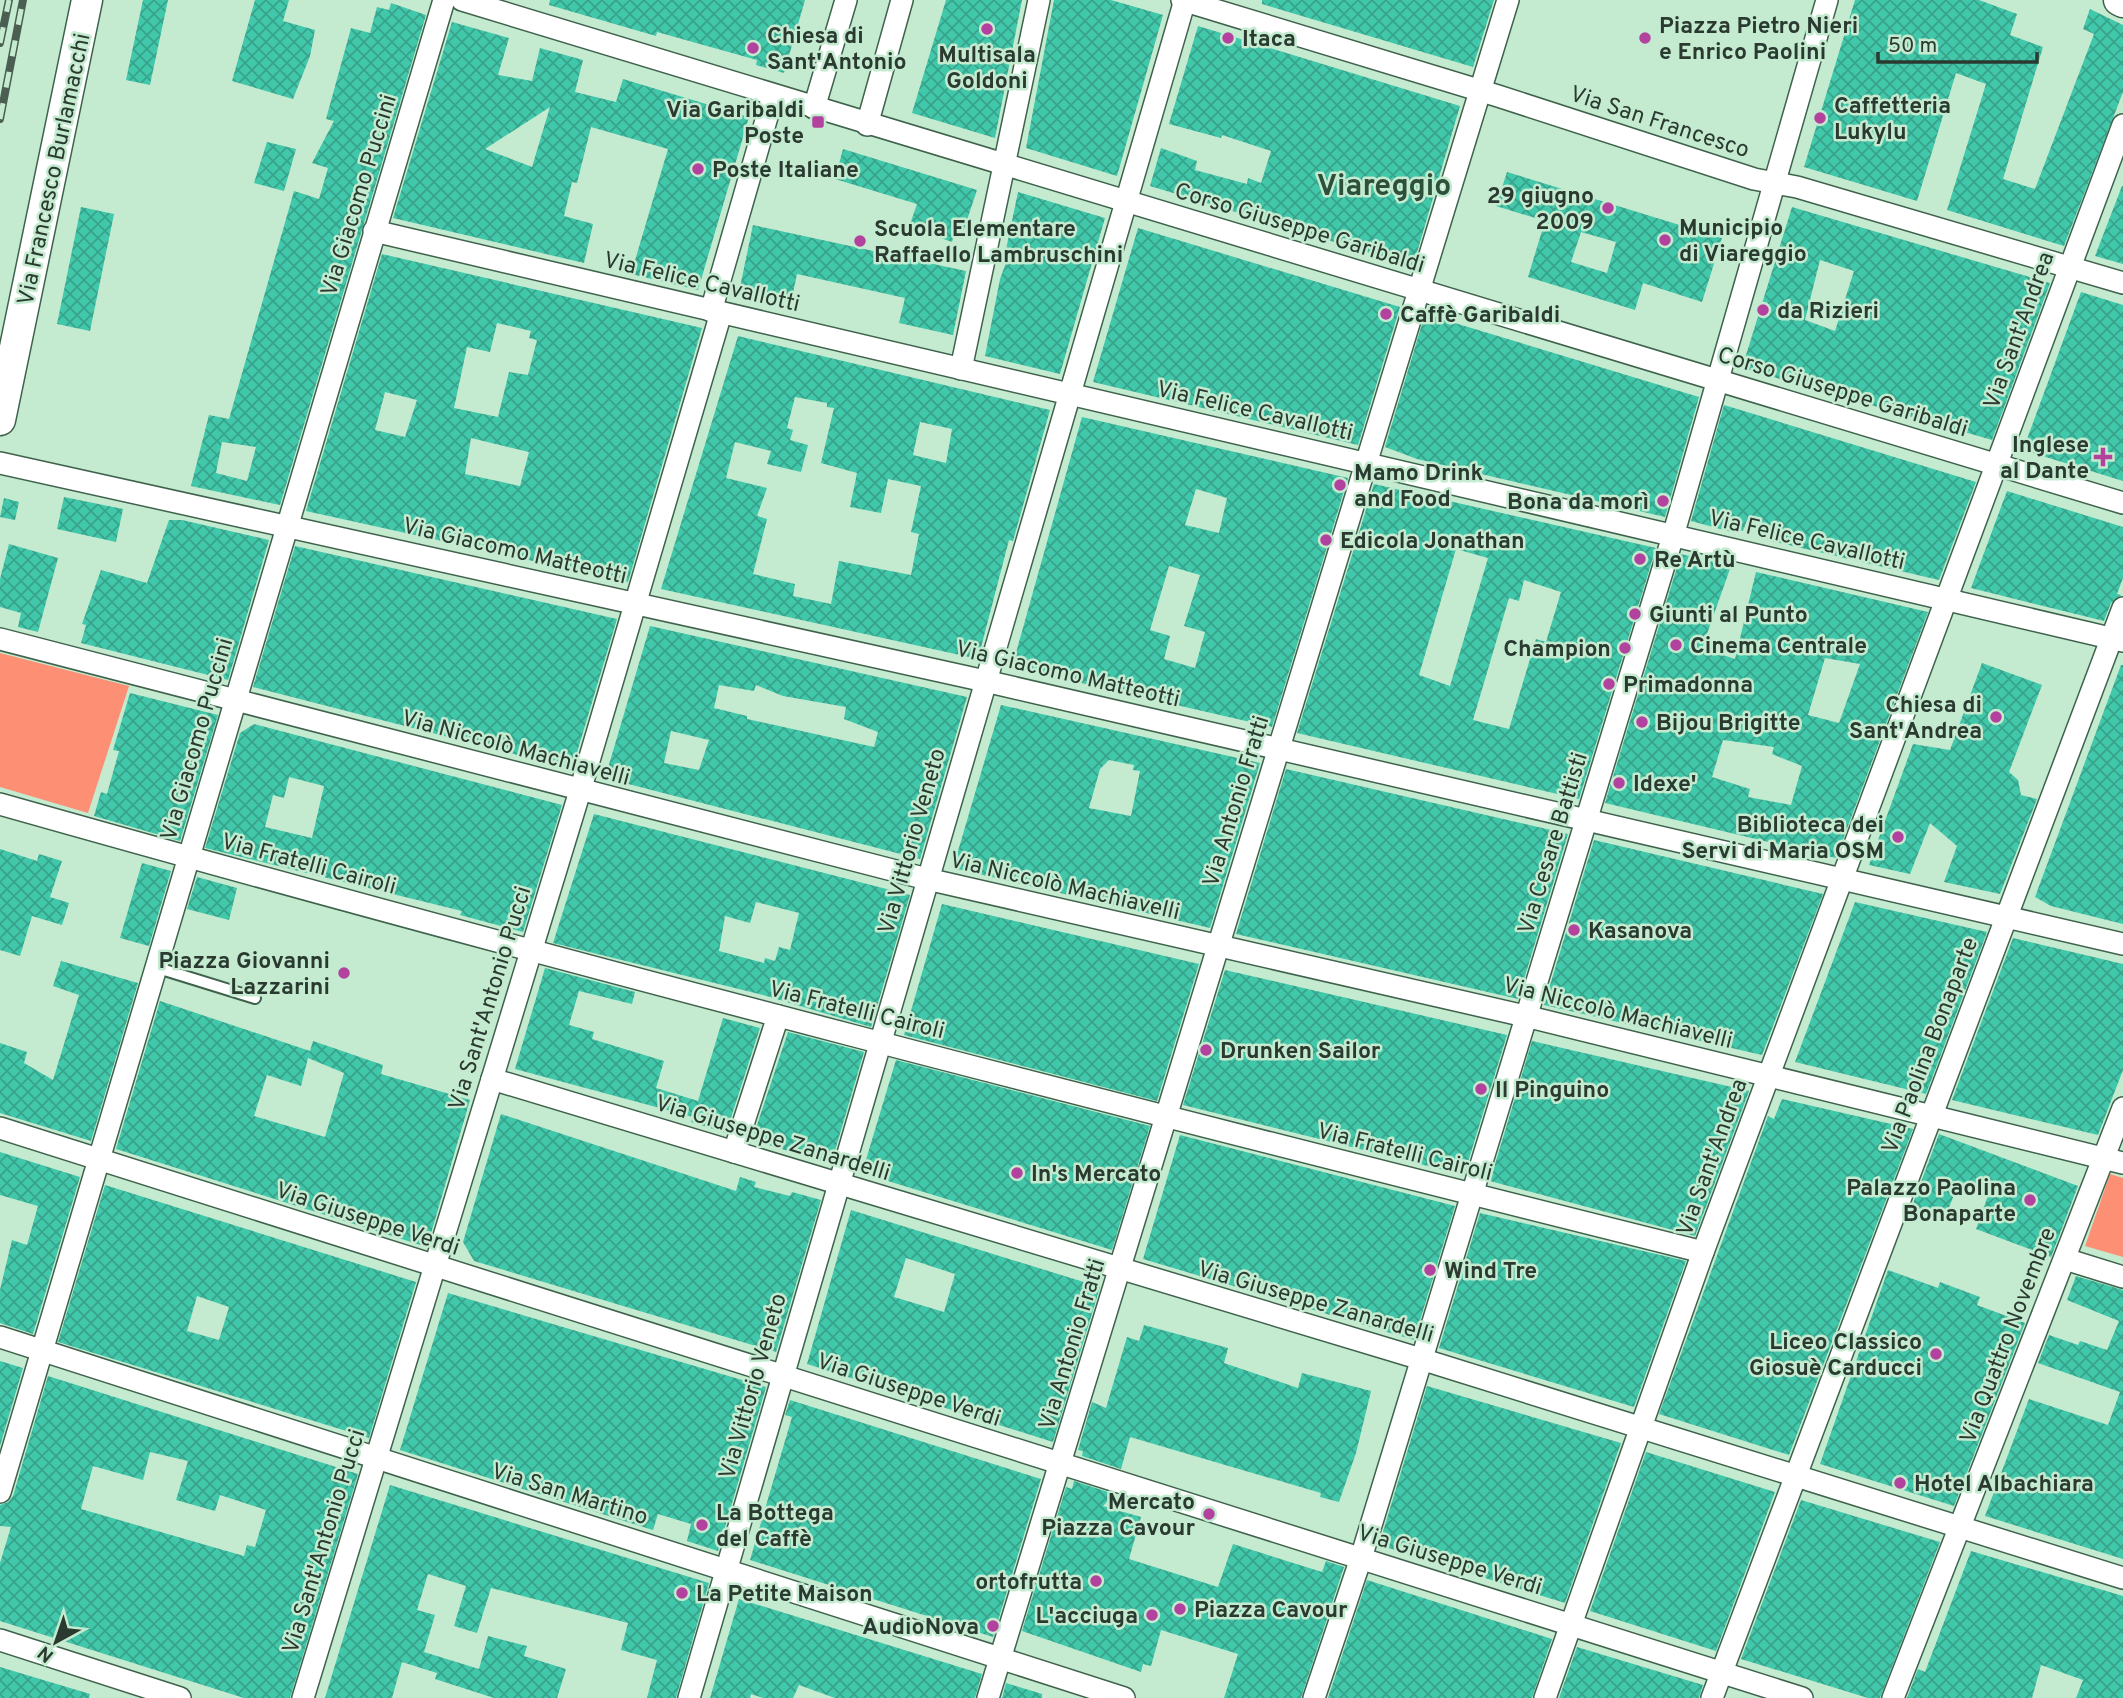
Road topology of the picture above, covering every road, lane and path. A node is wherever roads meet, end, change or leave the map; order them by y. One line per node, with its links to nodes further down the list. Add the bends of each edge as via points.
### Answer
1 (88, 0): 26 (street, Via Francesco Burlamacchi)
2 (444, 0): 18 (street, Via Giacomo Puccini)
3 (463, 0): 11 (street, Corso Giuseppe Garibaldi)
4 (846, 0): 12 (street)
5 (902, 0): 13 (street)
6 (1039, 0): 15 (street)
7 (1184, 0): 10 (street, Via San Francesco); 17 (street, Via Vittorio Veneto)
8 (1508, 0): 10 (street, Via Antonio Fratti)
9 (1827, 0): 16 (street, Via Cesare Battisti)
10 (1481, 91): 16 (street, Via San Francesco, via 1754,179); 21 (street, Via Antonio Fratti)
11 (773, 96): 12 (street, Corso Giuseppe Garibaldi); 22 (street, Via Sant'Antonio Pucci)
12 (814, 108): 13 (street, Corso Giuseppe Garibaldi)
13 (867, 125): 15 (street, Corso Giuseppe Garibaldi)
14 (2123, 125): 19 (street, Via Sant'Andrea)
15 (1003, 165): 17 (street, Corso Giuseppe Garibaldi); 23 (street)
16 (1776, 182): 19 (street, Via San Francesco); 24 (street, Via Cesare Battisti)
17 (1126, 202): 21 (street, Corso Giuseppe Garibaldi); 25 (street, Via Vittorio Veneto)
18 (374, 231): 22 (street, Via Felice Cavallotti); 31 (street, Via Giacomo Puccini)
19 (2068, 267): 20 (street, Via San Francesco); 29 (street, Via Sant'Andrea)
20 (2123, 283)
21 (1417, 289): 24 (street, Corso Giuseppe Garibaldi); 28 (street, Via Antonio Fratti)
22 (716, 312): 23 (street, Via Felice Cavallotti); 34 (street, Via Sant'Antonio Pucci)
23 (961, 369): 25 (street, Via Felice Cavallotti)
24 (1717, 380): 29 (street, Corso Giuseppe Garibaldi); 32 (street, Via Cesare Battisti)
25 (1070, 394): 28 (street, Via Felice Cavallotti); 38 (street, Via Vittorio Veneto)
26 (0, 420)
27 (0, 463): 31 (street, Via Giacomo Matteotti)
28 (1365, 463): 32 (street, Via Felice Cavallotti); 40 (street, Via Antonio Fratti)
29 (1996, 464): 30 (street, Corso Giuseppe Garibaldi); 33 (street, Via Sant'Andrea)
30 (2123, 503)
31 (285, 525): 34 (street, Via Giacomo Matteotti); 39 (street, Via Giacomo Puccini)
32 (1673, 536): 33 (street, Via Felice Cavallotti); 43 (street, Via Cesare Battisti)
33 (1945, 598): 37 (street, Via Felice Cavallotti); 46 (street, Via Sant'Andrea)
34 (635, 604): 38 (street, Via Giacomo Matteotti); 41 (street, Via Sant'Antonio Pucci)
35 (2123, 608): 37 (street, Via Paolina Bonaparte)
36 (0, 639): 39 (street, Via Niccolò Machiavelli)
37 (2118, 639): 47 (street, Via Paolina Bonaparte)
38 (985, 681): 40 (street, Via Giacomo Matteotti); 45 (street, Via Vittorio Veneto)
39 (235, 700): 41 (street, Via Niccolò Machiavelli); 44 (street, Via Giacomo Puccini)
40 (1279, 748): 43 (street, Via Giacomo Matteotti); 49 (street, Via Antonio Fratti)
41 (580, 791): 45 (street, Via Niccolò Machiavelli); 50 (street, Via Sant'Antonio Pucci)
42 (0, 804): 44 (street, Via Fratelli Cairoli)
43 (1587, 820): 46 (street, Via Giacomo Matteotti); 54 (street, Via Cesare Battisti)
44 (188, 857): 50 (street, Via Fratelli Cairoli); 51 (street, Via Giacomo Puccini)
45 (927, 879): 49 (street, Via Niccolò Machiavelli); 55 (street, Via Vittorio Veneto)
46 (1842, 880): 47 (street, Via Giacomo Matteotti); 56 (street, Via Sant'Andrea)
47 (2005, 916): 48 (street, Via Giacomo Matteotti); 59 (street, Via Paolina Bonaparte)
48 (2123, 944)
49 (1218, 948): 54 (street, Via Niccolò Machiavelli); 60 (street, Via Antonio Fratti)
50 (530, 950): 53 (street, Via Fratelli Cairoli); 57 (street, Via Sant'Antonio Pucci)
51 (158, 968): 52 (lane); 63 (street, Via Giacomo Puccini)
52 (255, 998)
53 (778, 1016): 55 (street, Via Fratelli Cairoli); 62 (street)
54 (1525, 1016): 56 (street, Via Niccolò Machiavelli); 66 (street, Via Cesare Battisti)
55 (879, 1042): 60 (street, Via Fratelli Cairoli); 65 (street, Via Vittorio Veneto)
56 (1768, 1076): 59 (street, Via Niccolò Machiavelli); 67 (street, Via Sant'Andrea)
57 (492, 1079): 62 (street, Via Giuseppe Zanardelli); 69 (street, Via Sant'Antonio Pucci)
58 (2123, 1108): 64 (street, Via Quattro Novembre)
59 (1931, 1115): 64 (street, Via Niccolò Machiavelli); 79 (street, Via Paolina Bonaparte)
60 (1165, 1119): 66 (street, Via Fratelli Cairoli); 70 (street, Via Antonio Fratti)
61 (0, 1128): 63 (street, Via Giuseppe Verdi)
62 (734, 1152): 65 (street, Via Giuseppe Zanardelli)
63 (98, 1160): 69 (street, Via Giuseppe Verdi); 73 (street, Via Giacomo Puccini)
64 (2113, 1160): 68 (street, Via Quattro Novembre)
65 (837, 1185): 70 (street, Via Giuseppe Zanardelli); 75 (street, Via Vittorio Veneto)
66 (1470, 1194): 67 (street, Via Fratelli Cairoli); 74 (street, Via Cesare Battisti)
67 (1703, 1252): 76 (street, Via Sant'Andrea)
68 (2066, 1259): 71 (street); 81 (street, Via Quattro Novembre)
69 (434, 1266): 75 (street, Via Giuseppe Verdi); 77 (street, Via Sant'Antonio Pucci)
70 (1121, 1270): 74 (street, Via Giuseppe Zanardelli); 78 (street, Via Antonio Fratti)
71 (2123, 1277)
72 (0, 1337): 73 (street, Via San Martino)
73 (42, 1351): 77 (street, Via San Martino); 80 (street, Via Giacomo Puccini)
74 (1421, 1359): 76 (street, Via Giuseppe Zanardelli); 82 (street, Via Cesare Battisti)
75 (782, 1376): 78 (street, Via Giuseppe Verdi); 83 (street, Via Vittorio Veneto)
76 (1640, 1427): 79 (street, Via Giuseppe Zanardelli); 85 (street, Via Sant'Andrea)
77 (375, 1460): 83 (street, Via San Martino); 90 (street, Via Sant'Antonio Pucci)
78 (1062, 1465): 82 (street, Via Giuseppe Verdi); 87 (street, Via Antonio Fratti)
79 (1795, 1477): 81 (street, Via Giuseppe Zanardelli); 88 (street, Via Paolina Bonaparte)
80 (0, 1492)
81 (1960, 1530): 84 (street, Via Giuseppe Zanardelli); 98 (street, Via Quattro Novembre)
82 (1361, 1558): 85 (street, Via Giuseppe Verdi); 94 (street, Via Cesare Battisti)
83 (725, 1570): 87 (street, Via San Martino); 91 (street, Via Vittorio Veneto)
84 (2123, 1578)
85 (1571, 1624): 88 (street, Via Giuseppe Verdi); 95 (street, Via Sant'Andrea)
86 (0, 1640): 89 (street)
87 (1000, 1659): 92 (street, Via Antonio Fratti); 93 (street, Via San Martino)
88 (1722, 1672): 96 (street, Via Paolina Bonaparte); 97 (street, Via Giuseppe Verdi)
89 (180, 1698)
90 (303, 1698)
91 (689, 1698)
92 (988, 1698)
93 (1124, 1698)
94 (1314, 1698)
95 (1545, 1698)
96 (1712, 1698)
97 (1802, 1698)
98 (1893, 1698)

